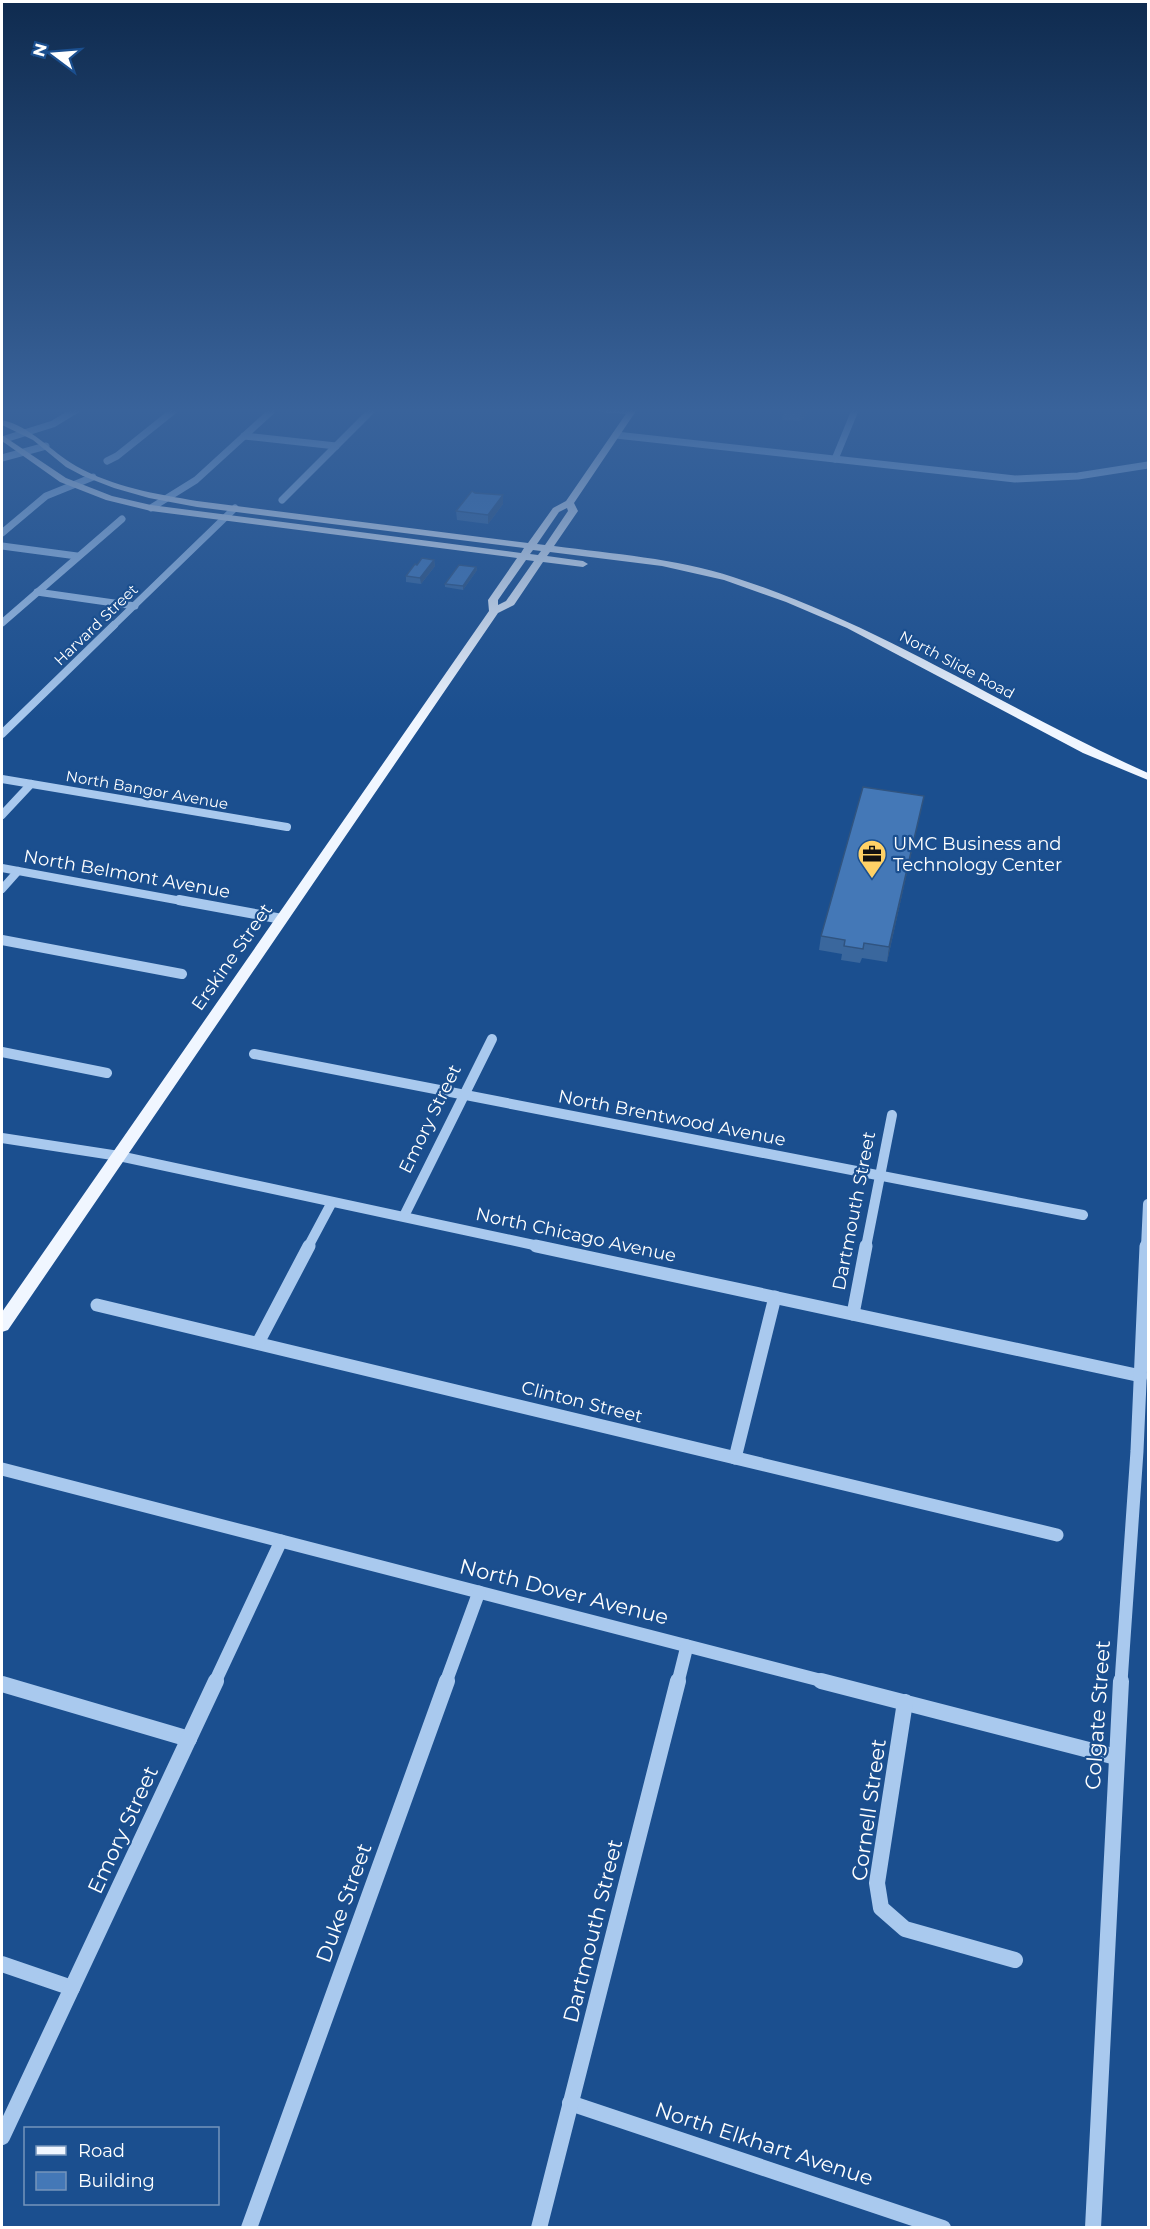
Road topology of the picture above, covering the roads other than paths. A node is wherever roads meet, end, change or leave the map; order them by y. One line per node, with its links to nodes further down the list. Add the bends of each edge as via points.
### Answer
1 (27, 512): 10 (street)
2 (177, 512): 8 (main road, North Slide Road)
3 (231, 512): 8 (street, Harvard Street)
4 (265, 512): 9 (main road, North Slide Road)
5 (555, 512): 13 (main road, Erskine Street)
6 (572, 512): 14 (main road, Erskine Street)
7 (122, 519): 15 (street)
8 (224, 519): 11 (main road, North Slide Road); 20 (street, Harvard Street)
9 (363, 525): 11 (main road); 13 (main road, North Slide Road)
10 (2, 533)
11 (354, 536): 16 (main road, North Slide Road)
12 (2, 546): 15 (street)
13 (531, 546): 14 (main road, North Slide Road); 16 (main road, Erskine Street)
14 (548, 548): 17 (main road, Erskine Street); 18 (main road, North Slide Road, via 686,567 737,579)
15 (77, 556): 19 (street)
16 (523, 557): 17 (main road, North Slide Road); 21 (main road, Erskine Street, via 493,600)
17 (540, 559): 18 (main road, North Slide Road); 21 (main road, Erskine Street, via 510,603)
18 (749, 586): 24 (main road, North Slide Road, via 826,614 1066,739)
19 (37, 592): 20 (street); 22 (street)
20 (135, 606): 23 (street, Harvard Street)
21 (494, 611): 32 (main road, Erskine Street)
22 (2, 623)
23 (2, 734)
24 (1149, 777)
25 (2, 779): 26 (street, North Bangor Avenue)
26 (32, 784): 27 (street); 28 (street, North Bangor Avenue)
27 (2, 815)
28 (287, 827)
29 (2, 868): 30 (street, North Belmont Avenue)
30 (18, 871): 31 (street); 32 (street, North Belmont Avenue)
31 (2, 889)
32 (282, 919): 42 (main road, Erskine Street)
33 (2, 940): 34 (street)
34 (182, 974)
35 (492, 1039): 39 (street, Emory Street)
36 (2, 1052): 38 (street)
37 (254, 1054): 39 (street, North Brentwood Avenue)
38 (107, 1073)
39 (464, 1094): 43 (street, North Brentwood Avenue); 47 (street, Emory Street)
40 (892, 1115): 43 (street, Dartmouth Street)
41 (2, 1138): 42 (street, North Chicago Avenue)
42 (119, 1156): 44 (street, North Chicago Avenue); 51 (main road, Erskine Street)
43 (881, 1175): 46 (street, North Brentwood Avenue); 50 (street, Dartmouth Street)
44 (332, 1202): 47 (street, North Chicago Avenue); 52 (street)
45 (1149, 1204): 53 (street, Colgate Street)
46 (1083, 1215)
47 (404, 1216): 48 (street, North Chicago Avenue)
48 (775, 1297): 50 (street, North Chicago Avenue); 55 (street)
49 (97, 1305): 52 (street, Clinton Street)
50 (853, 1314): 53 (street, North Chicago Avenue)
51 (2, 1325)
52 (258, 1343): 55 (street, Clinton Street)
53 (1140, 1376): 54 (street, Colgate Street)
54 (1143, 1452): 64 (street, Colgate Street)
55 (735, 1458): 57 (street, Clinton Street)
56 (2, 1468): 58 (street, North Dover Avenue)
57 (1057, 1535)
58 (281, 1541): 59 (street, North Dover Avenue); 63 (street, Emory Street)
59 (479, 1592): 60 (street, North Dover Avenue); 70 (street, Duke Street)
60 (687, 1646): 62 (street, North Dover Avenue); 68 (street, Dartmouth Street)
61 (2, 1684): 63 (street)
62 (905, 1702): 64 (street, North Dover Avenue); 65 (street, Cornell Street, via 877,1883 881,1908 905,1929)
63 (189, 1739): 67 (street, Emory Street)
64 (1116, 1756): 73 (street, Colgate Street)
65 (1015, 1960)
66 (2, 1964): 67 (street)
67 (72, 1988): 69 (street, Emory Street)
68 (570, 2103): 71 (street, Dartmouth Street); 72 (street, North Elkhart Avenue)
69 (2, 2137)
70 (249, 2228)
71 (538, 2228)
72 (944, 2228)
73 (1093, 2228)

